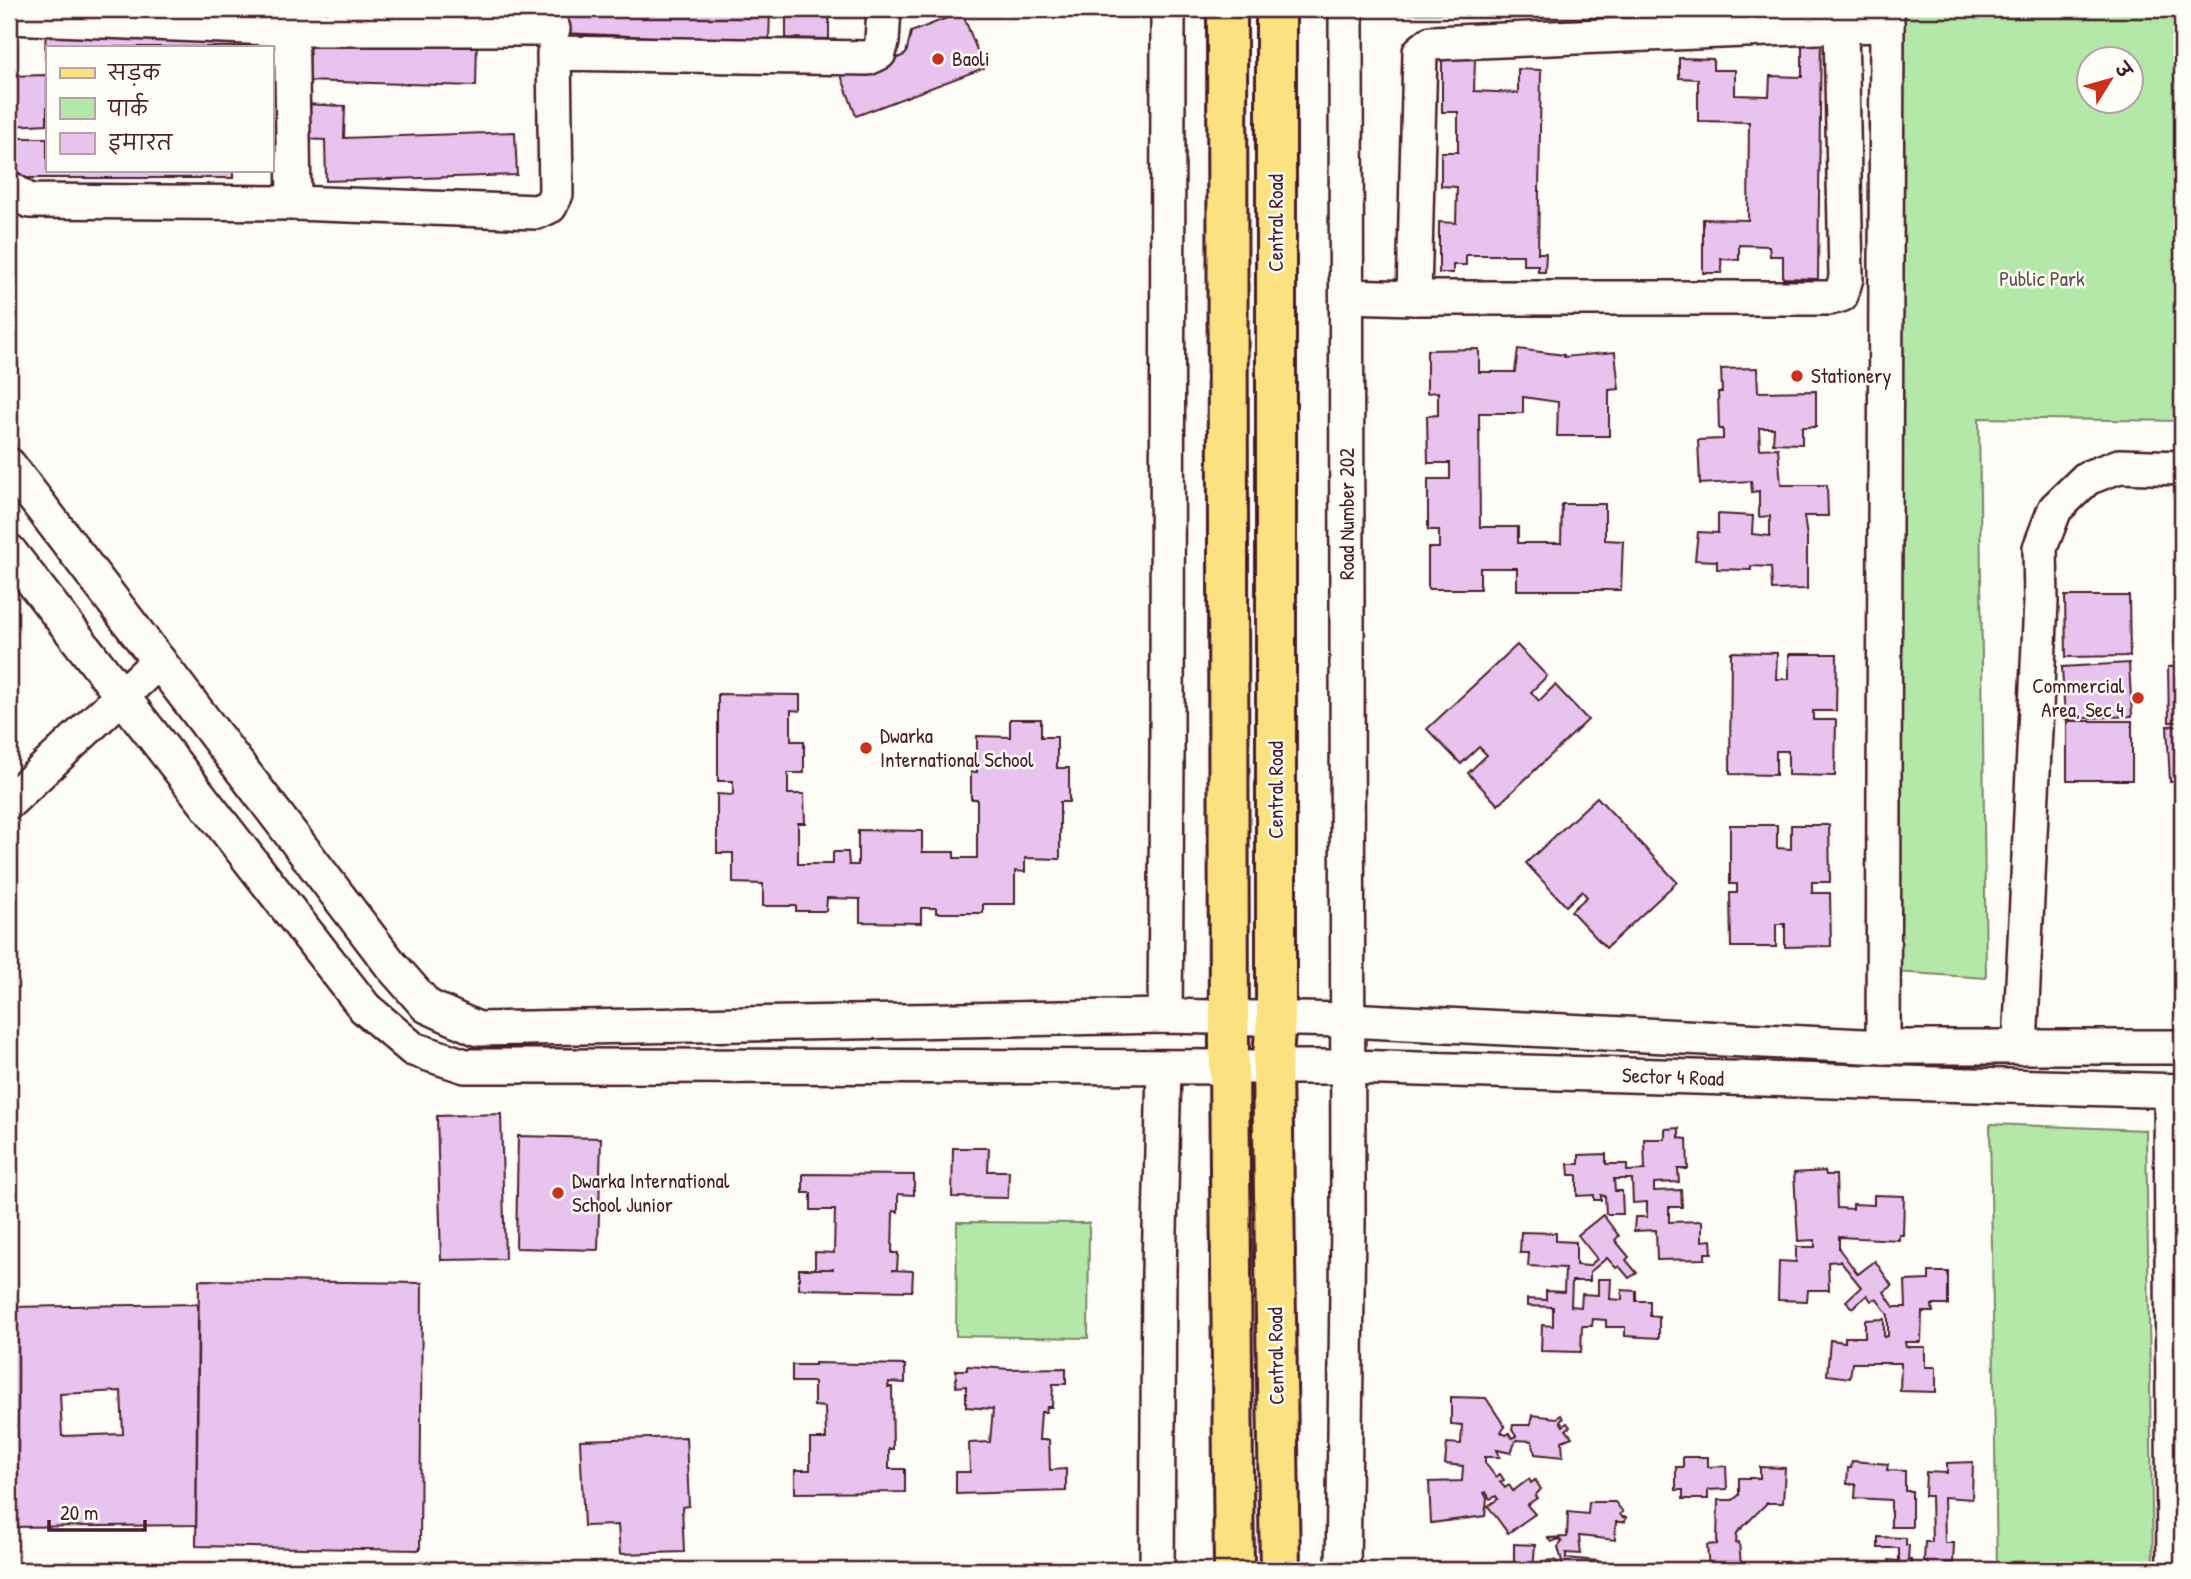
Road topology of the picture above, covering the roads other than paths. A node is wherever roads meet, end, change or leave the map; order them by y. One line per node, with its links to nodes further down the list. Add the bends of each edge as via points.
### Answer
1 (884, 9): 10 (street, via 883,43 879,53 868,58)
2 (1168, 9): 21 (street)
3 (1227, 9): 22 (main road, Central Road)
4 (1276, 9): 23 (main road, Central Road)
5 (1346, 9): 13 (street, Road Number 202)
6 (1887, 17): 9 (street); 25 (street)
7 (9, 18): 8 (street)
8 (291, 19): 10 (street); 12 (street)
9 (1841, 26): 14 (street, via 1431,43 1423,47); 14 (street, via 1846,278 1841,295)
10 (553, 30): 12 (street, via 556,194 550,206 537,212)
11 (9, 188): 12 (street, via 29,201)
12 (294, 203)
13 (1347, 296): 14 (street); 24 (street, Road Number 202)
14 (1414, 298)
15 (9, 465): 18 (street, Sector 4 Road)
16 (2182, 468): 26 (street, via 2119,466 2087,478 2055,509 2040,548)
17 (9, 551): 19 (street, Sector 4 Road)
18 (159, 661): 19 (street); 21 (street, Sector 4 Road, via 391,965 427,1006 478,1029)
19 (122, 696): 20 (street); 29 (street, Sector 4 Road, via 365,1007 412,1049 465,1066)
20 (9, 802)
21 (1165, 1016): 22 (street, Sector 4 Road)
22 (1230, 1017): 23 (street, Sector 4 Road); 30 (main road, Central Road)
23 (1276, 1018): 24 (street, Sector 4 Road); 31 (main road, Central Road)
24 (1348, 1020): 25 (street, Sector 4 Road); 28 (street, Road Number 202)
25 (1883, 1047): 26 (street, Sector 4 Road)
26 (2020, 1047): 27 (street, Sector 4 Road)
27 (2182, 1047)
28 (1348, 1067): 31 (street, Sector 4 Road); 32 (street, Sector 4 Road); 37 (street, Road Number 202)
29 (1164, 1068): 30 (street, Sector 4 Road); 34 (street)
30 (1229, 1068): 31 (street, Sector 4 Road); 35 (main road, Central Road)
31 (1272, 1068): 36 (main road, Central Road)
32 (2177, 1091): 33 (street)
33 (2178, 1440): 38 (street)
34 (1157, 1570)
35 (1234, 1570)
36 (1280, 1570)
37 (1343, 1570)
38 (2174, 1570)

